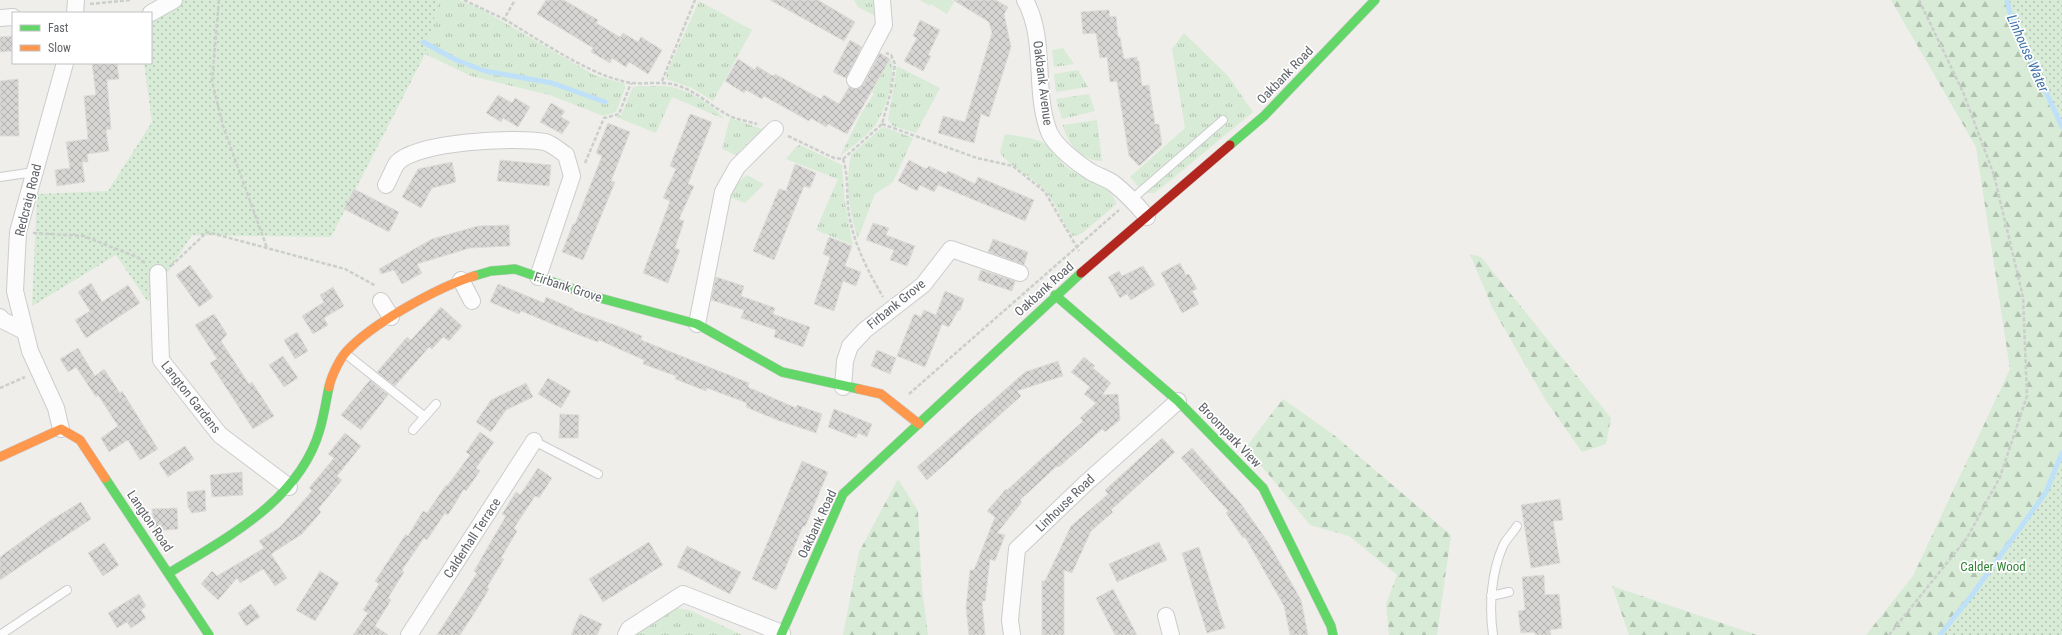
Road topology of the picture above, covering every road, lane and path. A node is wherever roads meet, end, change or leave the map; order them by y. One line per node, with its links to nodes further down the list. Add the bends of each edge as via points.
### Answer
1 (131, 0): 11 (path)
2 (174, 0): 12 (street)
3 (219, 0): 33 (path, via 212,81 223,126)
4 (464, 0): 15 (path)
5 (515, 0): 15 (path)
6 (695, 0): 19 (path)
7 (882, 0): 16 (street, via 884,25)
8 (1025, 0): 29 (street, Oakbank Avenue, via 1032,12 1037,36 1043,103 1050,133 1067,154 1091,172 1111,182)
9 (1375, 0): 30 (street, Oakbank Road, via 1264,116)
10 (1920, 0): 77 (path, via 1963,92 1994,175 2024,297 2027,396 2000,477 1967,538)
11 (75, 6)
12 (152, 12)
13 (12, 16): 14 (street)
14 (0, 18)
15 (504, 19): 20 (path, via 599,74)
16 (873, 45): 18 (street); 22 (path, via 890,56 895,64 892,91)
17 (65, 64): 26 (street, Redcraig Road)
18 (855, 80)
19 (662, 82): 20 (path); 23 (path, via 680,86 698,95 729,116)
20 (631, 83): 25 (path, via 618,114 604,118 584,167)
21 (1223, 120): 29 (lane)
22 (882, 124): 24 (path); 32 (path, via 977,158 1013,166 1045,192)
23 (775, 129): 24 (path, via 834,158); 45 (street, via 737,167 723,192)
24 (843, 159): 42 (path, via 847,170 849,216 855,240 866,268)
25 (570, 170): 28 (street, via 566,155 546,142 500,140 454,144 418,152 398,162); 37 (street, via 572,176)
26 (34, 172): 27 (lane); 31 (street, Redcraig Road)
27 (0, 178)
28 (386, 185)
29 (1132, 199): 30 (street, Oakbank Avenue); 32 (path)
30 (1147, 217): 34 (street, Oakbank Road)
31 (18, 232): 35 (path, via 84,236 139,258); 46 (street, Redcraig Road, via 15,291)
32 (1077, 247): 34 (path); 53 (path)
33 (267, 248): 35 (path, via 207,232 176,263); 39 (path, via 345,269)
34 (1089, 266): 40 (street, Oakbank Road)
35 (158, 273): 61 (street, Langton Gardens, via 161,360 220,435)
36 (1020, 273): 42 (street, Firbank Grove, via 951,249 922,285)
37 (538, 278): 38 (street, Firbank Grove, via 515,270 491,271); 45 (street, Firbank Grove, via 596,297)
38 (461, 280): 41 (street); 43 (street, Firbank Grove)
39 (380, 294): 43 (street)
40 (1055, 295): 51 (street, Broompark View); 55 (street, Oakbank Road)
41 (472, 302)
42 (890, 309): 49 (street, Firbank Grove, via 850,346 845,361)
43 (391, 317): 47 (street)
44 (0, 318): 46 (street)
45 (697, 324): 49 (street, Firbank Grove, via 782,372)
46 (24, 331): 48 (street, Redcraig Road)
47 (345, 353): 54 (lane); 61 (street, via 330,383 320,430 308,459)
48 (39, 370): 50 (path); 56 (street, Redcraig Road, via 56,408)
49 (843, 387): 53 (street, Firbank Grove, via 881,394)
50 (0, 388)
51 (1178, 401): 73 (street, Linhouse Road, via 1017,549 1010,620); 75 (street, Broompark View, via 1263,488 1331,626)
52 (436, 404): 54 (lane)
53 (896, 404): 55 (street, Firbank Grove)
54 (425, 417): 57 (lane)
55 (919, 424): 68 (street, Oakbank Road, via 843,494)
56 (61, 429): 59 (street); 63 (street, Langton Road, via 80,440)
57 (413, 430)
58 (534, 441): 60 (lane); 71 (street, Calderhall Terrace)
59 (0, 457)
60 (598, 474)
61 (289, 487): 63 (street, via 240,530)
62 (1517, 526): 66 (lane, via 1503,546 1494,574)
63 (169, 573): 70 (street, Langton Road)
64 (67, 590): 69 (lane)
65 (1509, 592): 66 (lane)
66 (1492, 596): 76 (lane)
67 (1166, 616): 74 (street)
68 (781, 634): 72 (street, via 683,594 629,629)
69 (0, 635)
70 (209, 635)
71 (409, 635)
72 (626, 635)
73 (1012, 635)
74 (1171, 635)
75 (1333, 635)
76 (1493, 635)
77 (1889, 635)

